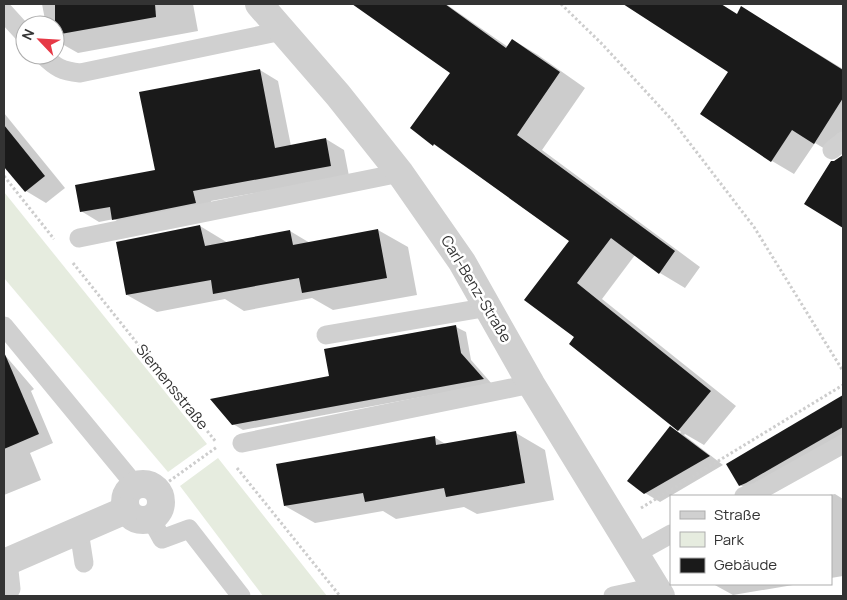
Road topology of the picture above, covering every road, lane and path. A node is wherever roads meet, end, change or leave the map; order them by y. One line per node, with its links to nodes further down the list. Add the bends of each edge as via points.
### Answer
1 (258, 4): 5 (street, Carl-Benz-Straße)
2 (561, 4): 15 (path, via 678,127 754,227)
3 (4, 12): 4 (lane)
4 (15, 24)
5 (282, 31): 6 (lane, via 80,72 66,72); 7 (street, Carl-Benz-Straße)
6 (53, 65)
7 (400, 173): 9 (lane); 12 (street, Carl-Benz-Straße)
8 (4, 176): 10 (path)
9 (79, 238)
10 (59, 246)
11 (71, 261): 22 (path, Siemensstraße, via 219,446)
12 (489, 307): 14 (lane); 16 (street, Carl-Benz-Straße)
13 (4, 326): 22 (lane)
14 (326, 335)
15 (843, 371)
16 (531, 384): 18 (lane); 23 (street, Carl-Benz-Straße)
17 (843, 384): 23 (path)
18 (242, 443)
19 (843, 444): 21 (lane)
20 (231, 461): 32 (path)
21 (747, 495)
22 (142, 501): 24 (street); 31 (lane, via 162,539 189,529)
23 (616, 523): 26 (street, Carl-Benz-Straße)
24 (80, 530): 27 (street); 28 (lane)
25 (670, 535): 26 (lane)
26 (635, 554): 30 (street, Carl-Benz-Straße)
27 (6, 562): 29 (lane)
28 (84, 563)
29 (11, 589)
30 (658, 591): 33 (lane)
31 (241, 596)
32 (340, 596)
33 (613, 596)

